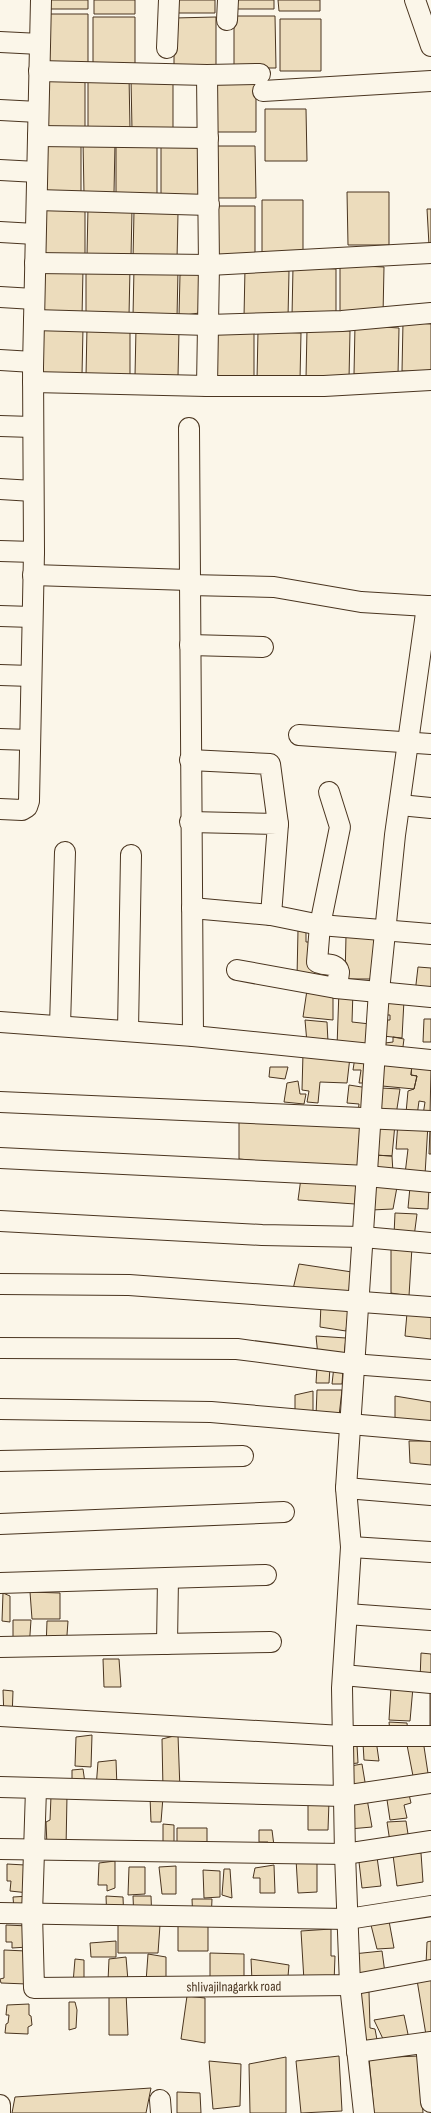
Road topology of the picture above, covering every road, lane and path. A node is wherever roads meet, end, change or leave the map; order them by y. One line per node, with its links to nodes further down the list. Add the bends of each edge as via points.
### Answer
1 (41, 0): 7 (street)
2 (169, 0): 9 (street)
3 (228, 0): 5 (street)
4 (415, 0): 8 (street)
5 (227, 20)
6 (0, 42): 7 (street)
7 (40, 44): 10 (street)
8 (431, 46)
9 (167, 48)
10 (39, 71): 11 (street); 14 (street)
11 (208, 76): 12 (street, via 262,82); 16 (street)
12 (431, 81)
13 (0, 110): 14 (street)
14 (38, 112): 15 (street)
15 (38, 136): 16 (street); 18 (street)
16 (208, 138): 20 (street)
17 (0, 170): 18 (street)
18 (37, 172): 19 (street)
19 (37, 200): 20 (street); 22 (street)
20 (208, 205): 25 (street)
21 (0, 232): 22 (street)
22 (35, 234): 24 (street)
23 (431, 253): 25 (street)
24 (36, 263): 25 (street); 27 (street)
25 (209, 265): 30 (street)
26 (0, 297): 27 (street)
27 (34, 299): 29 (street)
28 (431, 313): 30 (street, via 342,321)
29 (34, 320): 30 (street); 32 (street)
30 (208, 325): 35 (street)
31 (0, 360): 32 (street)
32 (33, 362): 34 (street)
33 (431, 380): 35 (street, via 324,386)
34 (33, 382): 35 (street); 37 (street)
35 (207, 386)
36 (0, 426): 37 (street)
37 (32, 427): 40 (street)
38 (189, 428): 44 (street)
39 (0, 489): 40 (street)
40 (33, 491): 42 (street)
41 (0, 551): 42 (street)
42 (34, 552): 43 (street)
43 (33, 575): 44 (street); 47 (street)
44 (189, 583): 45 (street, via 274,587 361,602); 48 (street)
45 (429, 606): 55 (street)
46 (0, 616): 47 (street)
47 (32, 618): 51 (street)
48 (190, 645): 49 (street); 57 (street)
49 (263, 646)
50 (0, 676): 51 (street)
51 (31, 676): 54 (street)
52 (299, 735): 55 (street)
53 (0, 739): 54 (street)
54 (30, 740): 61 (street, via 27,807 22,810)
55 (409, 743): 56 (street); 59 (street)
56 (431, 744)
57 (190, 760): 62 (street); 63 (street, via 270,764)
58 (329, 792): 68 (street, via 340,826)
59 (400, 805): 60 (street); 69 (street)
60 (431, 808)
61 (0, 809)
62 (190, 822): 63 (street); 66 (street)
63 (278, 824): 67 (street)
64 (64, 852): 76 (street)
65 (130, 855): 77 (street)
66 (192, 908): 67 (street); 78 (street)
67 (271, 915): 68 (street)
68 (320, 925): 69 (street); 72 (street, via 317,962 336,966 339,972)
69 (385, 931): 70 (street); 73 (street)
70 (431, 934)
71 (237, 970): 72 (street)
72 (336, 988): 73 (street)
73 (379, 990): 74 (street); 79 (street)
74 (431, 997)
75 (0, 1022): 76 (street)
76 (60, 1026): 77 (street)
77 (128, 1031): 78 (street)
78 (193, 1036): 79 (street)
79 (375, 1056): 80 (street); 82 (street)
80 (431, 1060)
81 (0, 1102): 82 (street)
82 (371, 1117): 83 (street); 85 (street)
83 (431, 1121)
84 (0, 1158): 85 (street)
85 (367, 1176): 86 (street); 88 (street)
86 (431, 1182)
87 (0, 1221): 88 (street, via 262,1235)
88 (363, 1237): 89 (street); 91 (street)
89 (431, 1243)
90 (0, 1284): 91 (street, via 129,1285)
91 (358, 1300): 92 (street); 94 (street)
92 (431, 1307)
93 (0, 1348): 94 (street, via 237,1349)
94 (352, 1364): 95 (street); 97 (street)
95 (431, 1370)
96 (0, 1409): 97 (street, via 211,1412)
97 (350, 1425): 98 (street); 101 (street)
98 (431, 1431)
99 (242, 1456): 100 (street)
100 (0, 1461)
101 (346, 1488): 102 (street); 105 (street)
102 (431, 1495)
103 (284, 1512): 104 (street)
104 (0, 1524)
105 (351, 1547): 106 (street); 110 (street)
106 (431, 1552)
107 (266, 1575): 108 (street)
108 (168, 1578): 109 (street); 113 (street)
109 (0, 1583)
110 (347, 1614): 111 (street); 115 (street)
111 (431, 1620)
112 (271, 1642): 113 (street)
113 (167, 1644): 114 (street)
114 (0, 1647)
115 (343, 1675): 116 (street); 118 (street)
116 (431, 1683)
117 (0, 1716): 118 (street)
118 (342, 1736): 119 (street); 123 (street)
119 (431, 1736)
120 (431, 1783): 123 (street)
121 (0, 1787): 122 (street)
122 (36, 1789): 123 (street); 126 (street)
123 (343, 1796): 127 (street)
124 (431, 1841): 127 (street)
125 (0, 1849): 126 (street)
126 (34, 1849): 127 (street); 130 (street)
127 (345, 1854): 131 (street)
128 (431, 1906): 131 (street)
129 (0, 1913): 130 (street)
130 (32, 1914): 131 (street); 133 (street, shlivajilnagarkk road, via 34,1988)
131 (348, 1919): 133 (street)
132 (431, 1970): 133 (street, shlivajilnagarkk road)
133 (350, 1985): 135 (street)
134 (428, 2042): 135 (street); 136 (street)
135 (357, 2052): 139 (street)
136 (431, 2102)
137 (0, 2105): 138 (street)
138 (0, 2113)
139 (364, 2113)

